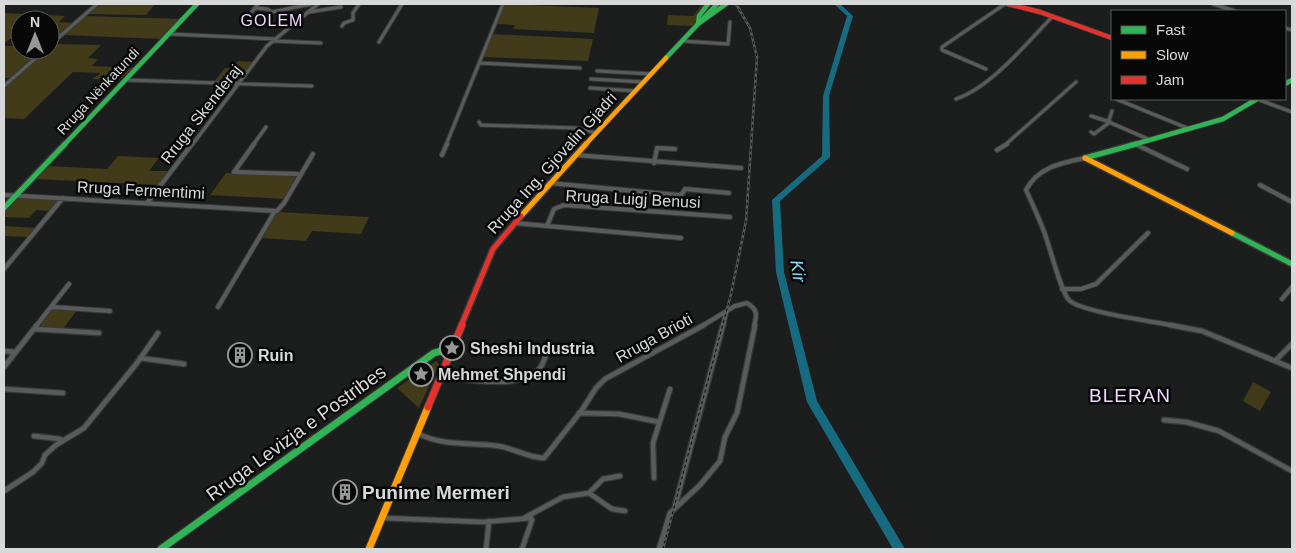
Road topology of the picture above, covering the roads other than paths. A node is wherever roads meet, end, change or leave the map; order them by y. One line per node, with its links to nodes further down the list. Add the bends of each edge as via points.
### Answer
1 (97, 4): 24 (street)
2 (197, 4): 23 (street, Rruga Nënkatundi)
3 (258, 4): 15 (street)
4 (311, 4): 15 (street, via 272,12)
5 (318, 4): 17 (street, Rruga Skenderaj)
6 (359, 4): 22 (street, via 353,20)
7 (402, 4): 28 (street)
8 (503, 4): 31 (street)
9 (708, 4): 21 (street, via 699,16)
10 (716, 4): 21 (street, Rruga Ing. Gjovalin Gjadri)
11 (726, 4): 21 (street)
12 (1006, 4): 18 (street); 33 (street, via 942,48)
13 (1213, 4): 16 (street)
14 (341, 7): 17 (street)
15 (255, 8): 19 (street)
16 (1232, 10)
17 (308, 12): 26 (street, Rruga Skenderaj)
18 (1052, 17): 25 (street); 45 (street, via 1001,68 967,96)
19 (242, 20)
20 (730, 22): 27 (street, via 728,44)
21 (698, 24): 27 (street, Rruga Ing. Gjovalin Gjadri)
22 (342, 26)
23 (168, 34): 26 (street); 37 (street, Rruga Nënkatundi)
24 (60, 36)
25 (1111, 38)
26 (275, 40): 29 (street); 40 (street, Rruga Skenderaj, via 267,46)
27 (682, 41): 35 (street, Rruga Ing. Gjovalin Gjadri)
28 (379, 42)
29 (321, 43)
30 (34, 60): 41 (street)
31 (479, 63): 32 (street); 63 (street)
32 (580, 68)
33 (986, 69)
34 (597, 71): 35 (street)
35 (652, 74): 38 (street, Rruga Ing. Gjovalin Gjadri)
36 (592, 79): 38 (street)
37 (126, 80): 40 (street); 74 (street, Rruga Nënkatundi)
38 (644, 82): 44 (street, Rruga Ing. Gjovalin Gjadri)
39 (1076, 82): 61 (street)
40 (240, 84): 42 (street); 77 (street, Rruga Skenderaj)
41 (4, 86)
42 (312, 86)
43 (590, 88): 44 (street)
44 (636, 91): 57 (street, Rruga Ing. Gjovalin Gjadri)
45 (956, 99)
46 (1118, 100): 55 (street)
47 (1255, 100): 55 (street, via 1223,118)
48 (1260, 100): 50 (street)
49 (1112, 111): 53 (street)
50 (1292, 112)
51 (1092, 116): 53 (street)
52 (478, 122): 57 (street, via 481,125 573,128)
53 (1110, 122): 56 (street, via 1094,134); 58 (street)
54 (266, 128): 69 (street, via 234,172)
55 (1187, 128): 58 (street)
56 (1091, 132)
57 (596, 133): 64 (street, Rruga Ing. Gjovalin Gjadri)
58 (1148, 140): 59 (street)
59 (1134, 143): 65 (street); 68 (street)
60 (675, 149): 66 (street, via 657,148)
61 (997, 150)
62 (313, 154): 69 (street)
63 (442, 155)
64 (575, 155): 66 (street); 70 (street, Rruga Ing. Gjovalin Gjadri)
65 (1086, 158): 85 (street); 89 (street, via 1039,172 1026,190 1043,229)
66 (654, 163): 67 (street)
67 (740, 168)
68 (1187, 169)
69 (300, 176): 79 (street, via 284,204)
70 (549, 183): 72 (street, via 678,195 685,189); 81 (street, Rruga Ing. Gjovalin Gjadri)
71 (1260, 186): 76 (street)
72 (729, 193)
73 (4, 195): 74 (street, Rruga Fermentimi)
74 (16, 196): 75 (street, Rruga Fermentimi); 78 (street, Rruga Nënkatundi)
75 (64, 198): 77 (street, Rruga Fermentimi); 86 (street)
76 (1292, 202)
77 (148, 203): 79 (street, Rruga Fermentimi)
78 (4, 208)
79 (276, 211): 92 (street)
80 (730, 217): 82 (street, Rruga Luigj Benusi, via 564,205 554,209)
81 (513, 223): 82 (street, Rruga Luigj Benusi); 99 (street, Rruga Ing. Gjovalin Gjadri, via 493,248)
82 (547, 226): 84 (street, Rruga Luigj Benusi)
83 (1148, 234): 89 (street, via 1096,284 1081,289)
84 (681, 238)
85 (1292, 263)
86 (4, 269)
87 (69, 284): 91 (street)
88 (1292, 287): 90 (street)
89 (1062, 289): 104 (street, via 1070,302 1077,306 1202,331)
90 (1282, 299)
91 (52, 307): 93 (street); 95 (street)
92 (218, 307)
93 (110, 311)
94 (727, 312): 112 (street, Rruga Brioti, via 605,379); 123 (street); 123 (street, Rruga Brioti, via 741,304 752,306 758,313 737,413 725,437 720,462)
95 (34, 329): 96 (street); 102 (street)
96 (99, 333)
97 (158, 333): 103 (street)
98 (1292, 345): 104 (street)
99 (452, 348): 108 (street, Rruga Ing. Gjovalin Gjadri); 128 (street, Rruga Levizja e Postribes, via 434,353)
100 (548, 350): 108 (street, via 534,373 507,382 444,377)
101 (4, 351): 102 (street)
102 (16, 352): 106 (street)
103 (140, 358): 105 (street); 117 (street, via 84,428)
104 (1276, 360): 107 (street)
105 (184, 364)
106 (4, 367)
107 (1292, 368)
108 (442, 374): 115 (street, Rruga Ing. Gjovalin Gjadri)
109 (4, 389): 111 (street)
110 (670, 389): 114 (street)
111 (63, 393)
112 (579, 413): 114 (street, via 619,414); 115 (street, Rruga Brioti, via 546,457 541,458 501,446 452,445)
113 (1164, 420): 118 (street, via 1219,431)
114 (659, 422): 120 (street, via 653,443)
115 (417, 433): 125 (street, Rruga Ing. Gjovalin Gjadri)
116 (34, 436): 117 (street)
117 (62, 441): 121 (street, via 45,455 33,472)
118 (1292, 471)
119 (620, 476): 122 (street, via 603,479)
120 (654, 478)
121 (4, 491)
122 (589, 493): 124 (street, via 612,509); 126 (street, via 563,497)
123 (675, 506): 132 (street)
124 (626, 512)
125 (381, 518): 127 (street); 129 (street, Rruga Ing. Gjovalin Gjadri)
126 (524, 518): 127 (street); 131 (street, via 532,520)
127 (489, 521): 130 (street)
128 (161, 549)
129 (369, 549)
130 (486, 549)
131 (522, 549)
132 (659, 549)

